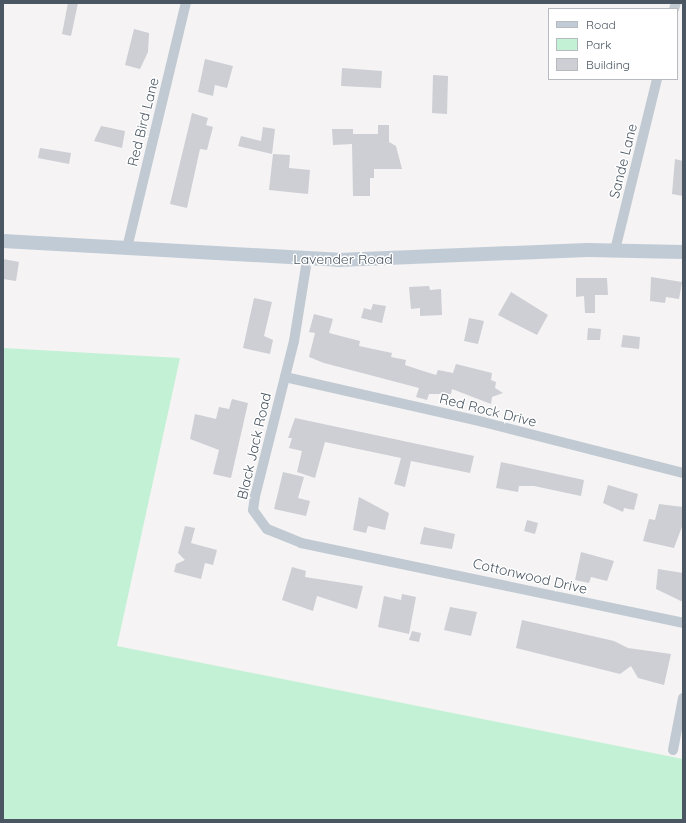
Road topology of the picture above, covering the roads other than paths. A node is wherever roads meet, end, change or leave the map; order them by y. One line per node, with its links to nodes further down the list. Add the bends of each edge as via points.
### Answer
1 (186, 3): 4 (street, Red Bird Lane)
2 (657, 80): 5 (street, Sande Lane)
3 (3, 241): 4 (street, Lavender Road)
4 (127, 248): 7 (street, Lavender Road)
5 (615, 250): 6 (street, Lavender Road); 7 (street, Lavender Road)
6 (683, 252)
7 (307, 260): 8 (street, Black Jack Road)
8 (285, 377): 9 (street, Red Rock Drive, via 483,422); 10 (street, Black Jack Road, via 254,510 267,529 281,537)
9 (683, 473)
10 (371, 557): 11 (street, Cottonwood Drive)
11 (683, 623)
12 (683, 698): 13 (street)
13 (673, 750)

